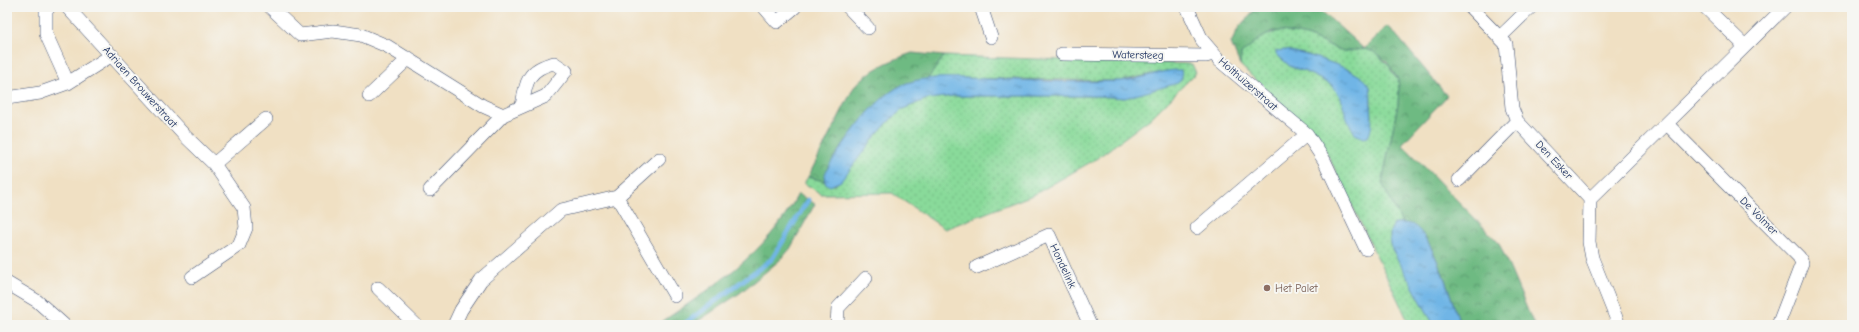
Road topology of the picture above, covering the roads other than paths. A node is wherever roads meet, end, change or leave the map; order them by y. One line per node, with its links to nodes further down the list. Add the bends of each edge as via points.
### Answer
1 (49, 7): 21 (street, via 46,11 46,34)
2 (67, 7): 19 (street, Adriaen Brouwerstraat)
3 (270, 7): 20 (street, via 300,35 333,31 361,35)
4 (764, 7): 5 (street, via 777,22)
5 (795, 7)
6 (848, 7): 13 (street)
7 (981, 7): 14 (street)
8 (1187, 7): 18 (street, Holthuizerstraat, via 1202,40)
9 (1470, 7): 15 (street, Den Esker)
10 (1531, 7): 15 (street)
11 (1705, 7): 16 (street)
12 (1785, 7): 16 (street)
13 (868, 28)
14 (991, 37)
15 (1500, 37): 27 (street, Den Esker, via 1506,44 1512,108)
16 (1745, 46): 28 (street)
17 (1062, 54): 18 (street, Watersteeg)
18 (1214, 54): 29 (street, Holthuizerstraat)
19 (112, 55): 21 (street); 31 (street, Adriaen Brouwerstraat, via 185,136)
20 (409, 58): 22 (street); 25 (street, via 483,106)
21 (68, 83): 23 (street, via 40,93)
22 (369, 96)
23 (7, 98)
24 (522, 106): 25 (street)
25 (503, 115): 33 (street)
26 (266, 119): 31 (street)
27 (1517, 121): 32 (street); 35 (street, Den Esker)
28 (1667, 124): 35 (street); 50 (street, De Volmer, via 1799,257 1802,263)
29 (1307, 134): 36 (street); 37 (street, Holthuizerstraat, via 1324,160)
30 (659, 160): 34 (street)
31 (214, 164): 39 (street, Adriaen Brouwerstraat, via 244,208 246,228 239,245)
32 (1459, 180)
33 (430, 190)
34 (617, 197): 43 (street); 46 (street, via 560,210 481,280)
35 (1590, 199): 49 (street, via 1588,242)
36 (1197, 228)
37 (1366, 250)
38 (977, 267): 48 (street, Hondelink, via 1049,235)
39 (192, 277)
40 (866, 278): 47 (street, via 838,308)
41 (7, 283): 44 (street, via 37,301)
42 (378, 288): 45 (street)
43 (675, 296)
44 (64, 325)
45 (416, 325)
46 (454, 325)
47 (837, 325)
48 (1090, 325)
49 (1619, 325)
50 (1778, 325)

